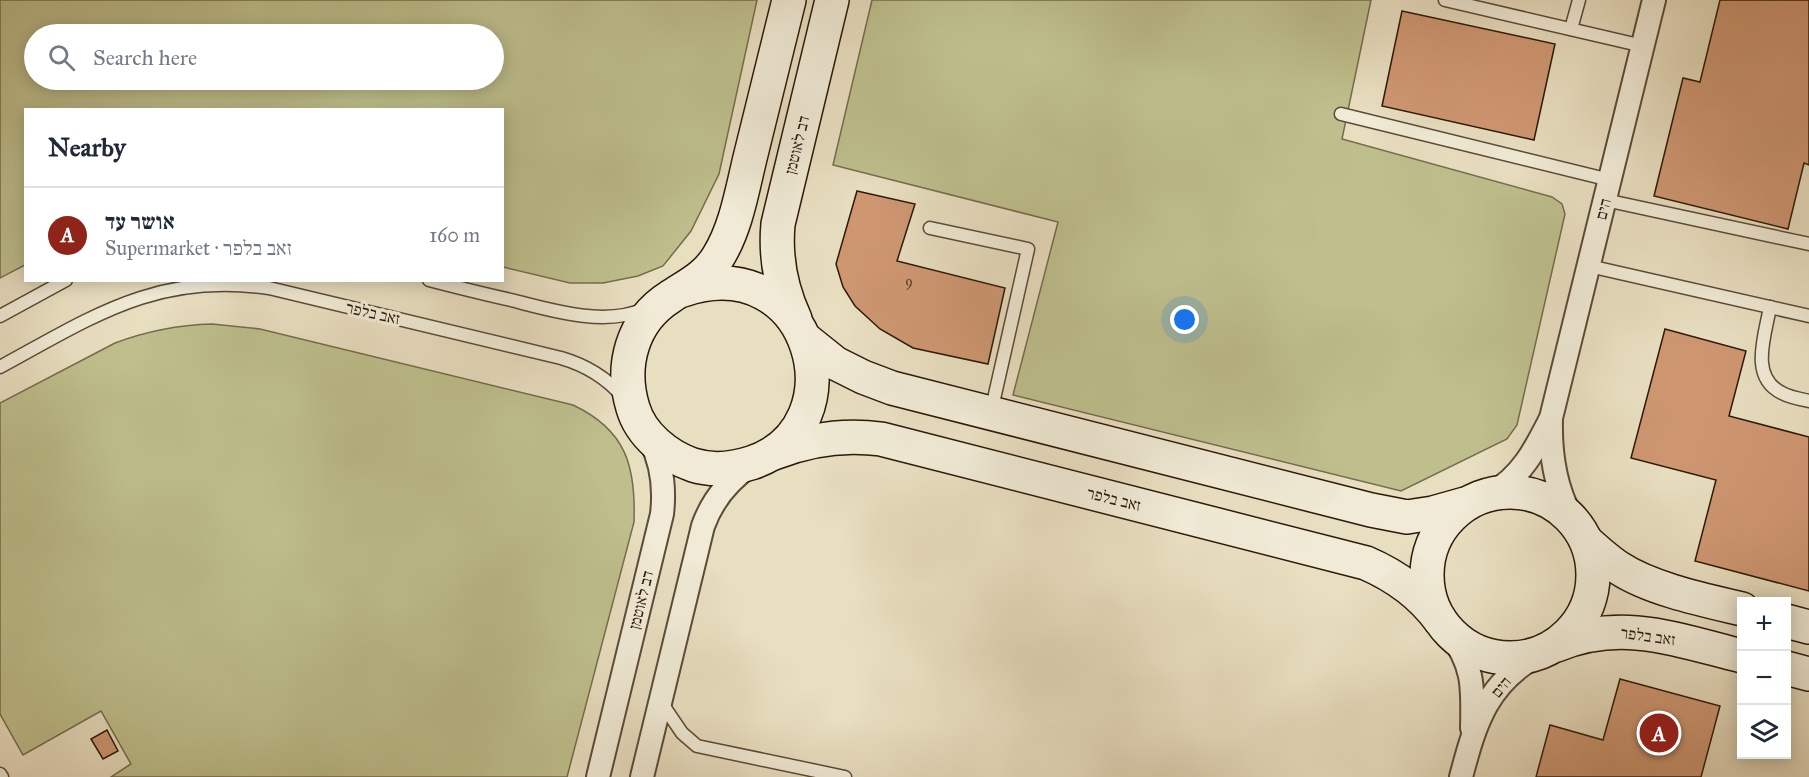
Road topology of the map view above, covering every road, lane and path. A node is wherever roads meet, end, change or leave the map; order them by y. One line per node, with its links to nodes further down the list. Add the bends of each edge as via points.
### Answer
1 (789, 0): 15 (street, via 731,230 712,266)
2 (832, 0): 19 (street, דב לאוטמן, via 777,234 781,277)
3 (1445, 0): 6 (lane)
4 (1579, 0): 6 (lane)
5 (1654, 0): 7 (street, הים)
6 (1571, 29): 7 (lane)
7 (1643, 46): 9 (street, הים)
8 (1341, 114): 9 (lane)
9 (1607, 190): 11 (lane); 12 (street, הים)
10 (930, 228): 22 (lane, via 1028,249)
11 (1809, 244)
12 (1588, 266): 16 (lane); 23 (street, הים)
13 (62, 282): 17 (lane)
14 (437, 282): 15 (lane, via 588,316 638,312)
15 (676, 293): 19 (street, via 712,282 748,287 779,304); 24 (street, via 648,316 629,354 627,383)
16 (1770, 307): 18 (lane); 21 (lane, via 1761,362 1766,382 1782,394)
17 (0, 316)
18 (1809, 316)
19 (802, 332): 22 (street, via 835,363 863,377); 25 (street, via 812,368 810,397 792,435)
20 (0, 366): 24 (lane, זאב בלפר, via 84,321 143,296 193,285 246,285 571,361 609,383)
21 (1809, 401)
22 (991, 413): 26 (street, via 1407,517)
23 (1551, 418): 26 (street, הים, via 1523,467 1503,487); 27 (street, הים, via 1556,475)
24 (638, 419): 25 (street, via 660,447 698,466 727,469); 38 (street, דב לאוטמן, via 660,466 663,503)
25 (763, 458): 30 (street, זאב בלפר, via 826,438 882,439 1366,563 1400,580); 36 (street, via 728,485 706,516)
26 (1478, 499): 27 (street, via 1517,492 1530,494 1553,504); 30 (street, via 1446,522 1429,556 1429,596)
27 (1580, 531): 28 (street, via 1620,569 1675,592); 32 (street, via 1593,569 1592,595 1575,629)
28 (1737, 608)
29 (1791, 622): 31 (street)
30 (1444, 625): 32 (street, via 1467,647 1491,657 1517,659); 37 (street, הים, via 1464,655 1470,674)
31 (1809, 627)
32 (1549, 649): 33 (street, זאב בלפר, via 1598,633 1640,632); 37 (street, הים, via 1506,679)
33 (1737, 655)
34 (1791, 669): 35 (street)
35 (1809, 674)
36 (660, 701): 39 (street); 40 (lane, via 682,733 697,746)
37 (1472, 735): 41 (street, הים)
38 (598, 777)
39 (642, 777)
40 (845, 777)
41 (1461, 777)

